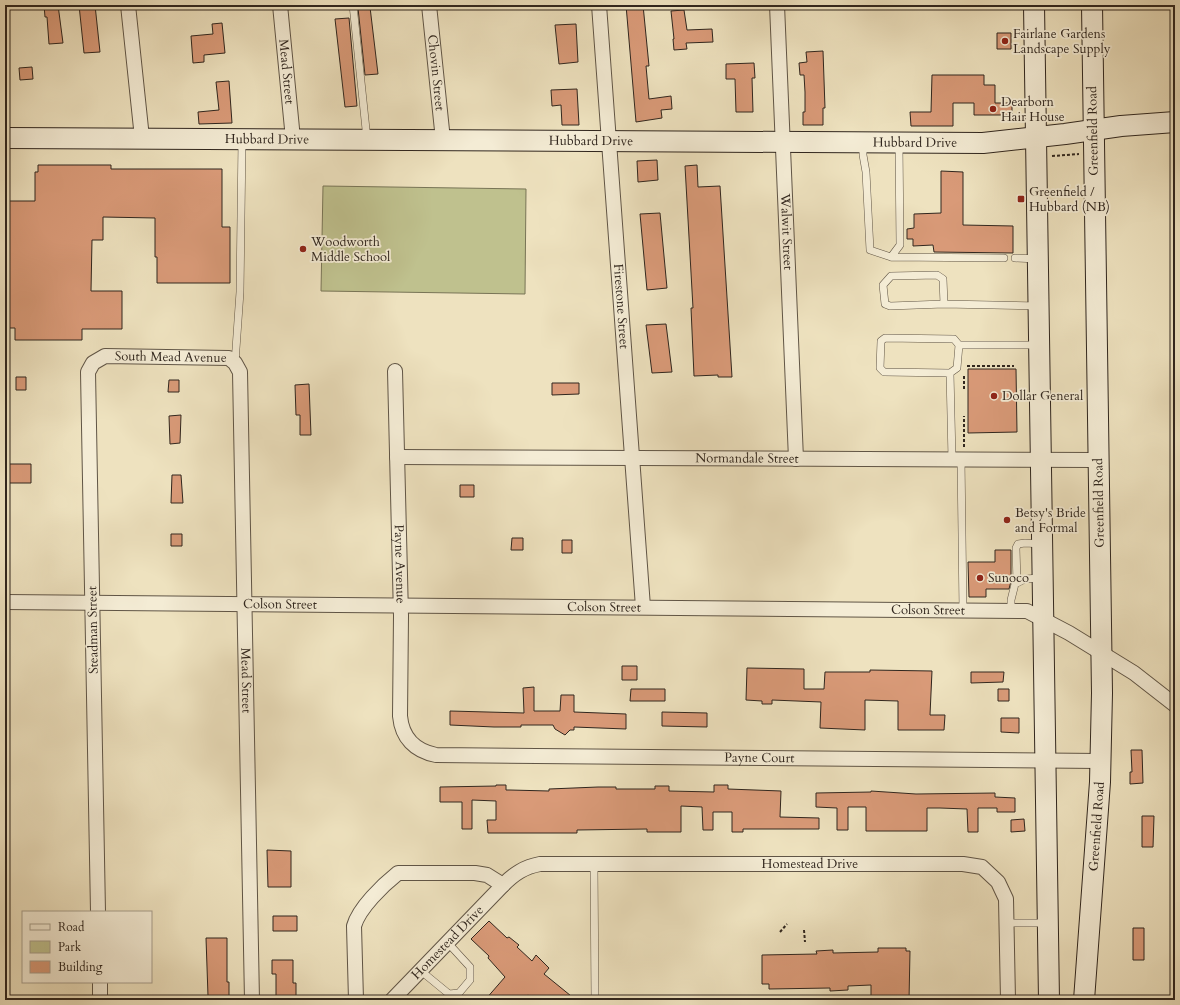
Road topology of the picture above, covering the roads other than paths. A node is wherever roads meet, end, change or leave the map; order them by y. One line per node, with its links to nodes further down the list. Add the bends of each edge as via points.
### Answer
1 (128, 5): 13 (street)
2 (280, 5): 15 (street, Mead Street)
3 (353, 5): 16 (lane)
4 (429, 5): 17 (street, Chovin Street)
5 (599, 5): 18 (street, Firestone Street)
6 (777, 5): 19 (street, Walwit Street)
7 (1034, 5): 11 (main road)
8 (1092, 5): 10 (main road, Greenfield Road)
9 (1175, 122): 10 (main road, Hubbard Drive)
10 (1094, 130): 11 (main road, Hubbard Drive); 39 (main road, Greenfield Road)
11 (1036, 137): 21 (main road, Hubbard Drive, via 983,143); 25 (main road)
12 (5, 138): 13 (main road, Hubbard Drive)
13 (142, 138): 14 (main road, Hubbard Drive)
14 (242, 139): 15 (main road, Hubbard Drive); 31 (lane, via 240,292)
15 (294, 139): 16 (main road, Hubbard Drive)
16 (367, 139): 17 (main road, Hubbard Drive)
17 (443, 140): 18 (main road, Hubbard Drive)
18 (609, 140): 19 (main road, Hubbard Drive); 36 (street, Firestone Street)
19 (783, 141): 20 (main road, Hubbard Drive); 37 (street, Walwit Street)
20 (863, 142): 21 (main road, Hubbard Drive); 22 (lane, via 869,246 870,250 876,253)
21 (899, 142): 22 (lane, via 900,246)
22 (891, 257): 23 (lane)
23 (1004, 258)
24 (1014, 258): 25 (lane)
25 (1038, 259): 27 (main road)
26 (944, 304): 26 (lane, via 890,306 884,299 883,285 891,276 937,275 943,279); 27 (lane)
27 (1038, 306): 29 (main road)
28 (959, 345): 29 (lane); 33 (lane, via 957,368); 33 (lane, via 954,339 886,338 881,341 880,368 884,372)
29 (1039, 345): 38 (main road)
30 (105, 356): 31 (street, South Mead Avenue, via 225,357); 44 (street, Steadman Street, via 93,363 88,377)
31 (235, 363): 45 (street, Mead Street, via 240,372)
32 (395, 371): 35 (street, Payne Avenue)
33 (950, 372): 34 (lane)
34 (959, 455): 37 (street, Normandale Street); 38 (street, Normandale Street); 48 (lane)
35 (397, 457): 36 (street, Normandale Street); 46 (street, Payne Avenue)
36 (632, 457): 37 (street, Normandale Street); 47 (street, Firestone Street)
37 (796, 459)
38 (1041, 459): 39 (street, Normandale Street); 40 (main road)
39 (1098, 460): 51 (main road, Greenfield Road)
40 (1042, 544): 41 (main road); 42 (lane, via 1018,544)
41 (1043, 578): 42 (lane); 50 (main road)
42 (1017, 582): 49 (lane, via 1012,594)
43 (5, 602): 44 (street, Colson Street)
44 (92, 602): 45 (street, Colson Street); 58 (street, Steadman Street)
45 (244, 605): 46 (street, Colson Street); 65 (street, Mead Street)
46 (400, 606): 47 (street, Colson Street); 53 (street, Payne Avenue, via 401,724 408,739)
47 (643, 607): 48 (street, Colson Street)
48 (963, 610): 49 (street, Colson Street)
49 (1011, 611): 50 (street, Colson Street, via 1027,611)
50 (1043, 619): 51 (street, Colson Street); 54 (main road)
51 (1101, 653): 52 (street, Colson Street, via 1134,673); 55 (main road, Greenfield Road)
52 (1175, 705)
53 (419, 750): 54 (street, Payne Court, via 436,755)
54 (1045, 761): 55 (street, Payne Court); 60 (main road)
55 (1100, 762): 71 (main road, Greenfield Road)
56 (594, 866): 57 (street, Homestead Drive, via 530,866 519,871); 59 (street, Homestead Drive, via 963,864 982,867 998,882 1006,899); 68 (lane)
57 (502, 885): 61 (street, Homestead Drive); 66 (street, via 487,875 476,873 398,873 390,879 356,918)
58 (98, 911)
59 (1006, 923): 60 (lane); 69 (street, Homestead Drive)
60 (1048, 923): 70 (main road)
61 (448, 943): 62 (street, Homestead Drive); 62 (lane, via 470,967 470,980 459,993 449,994)
62 (421, 970): 67 (street, Homestead Drive)
63 (100, 983): 64 (street)
64 (100, 1000)
65 (252, 1000)
66 (356, 1000)
67 (392, 1000)
68 (595, 1000)
69 (1008, 1000)
70 (1049, 1000)
71 (1084, 1000)

